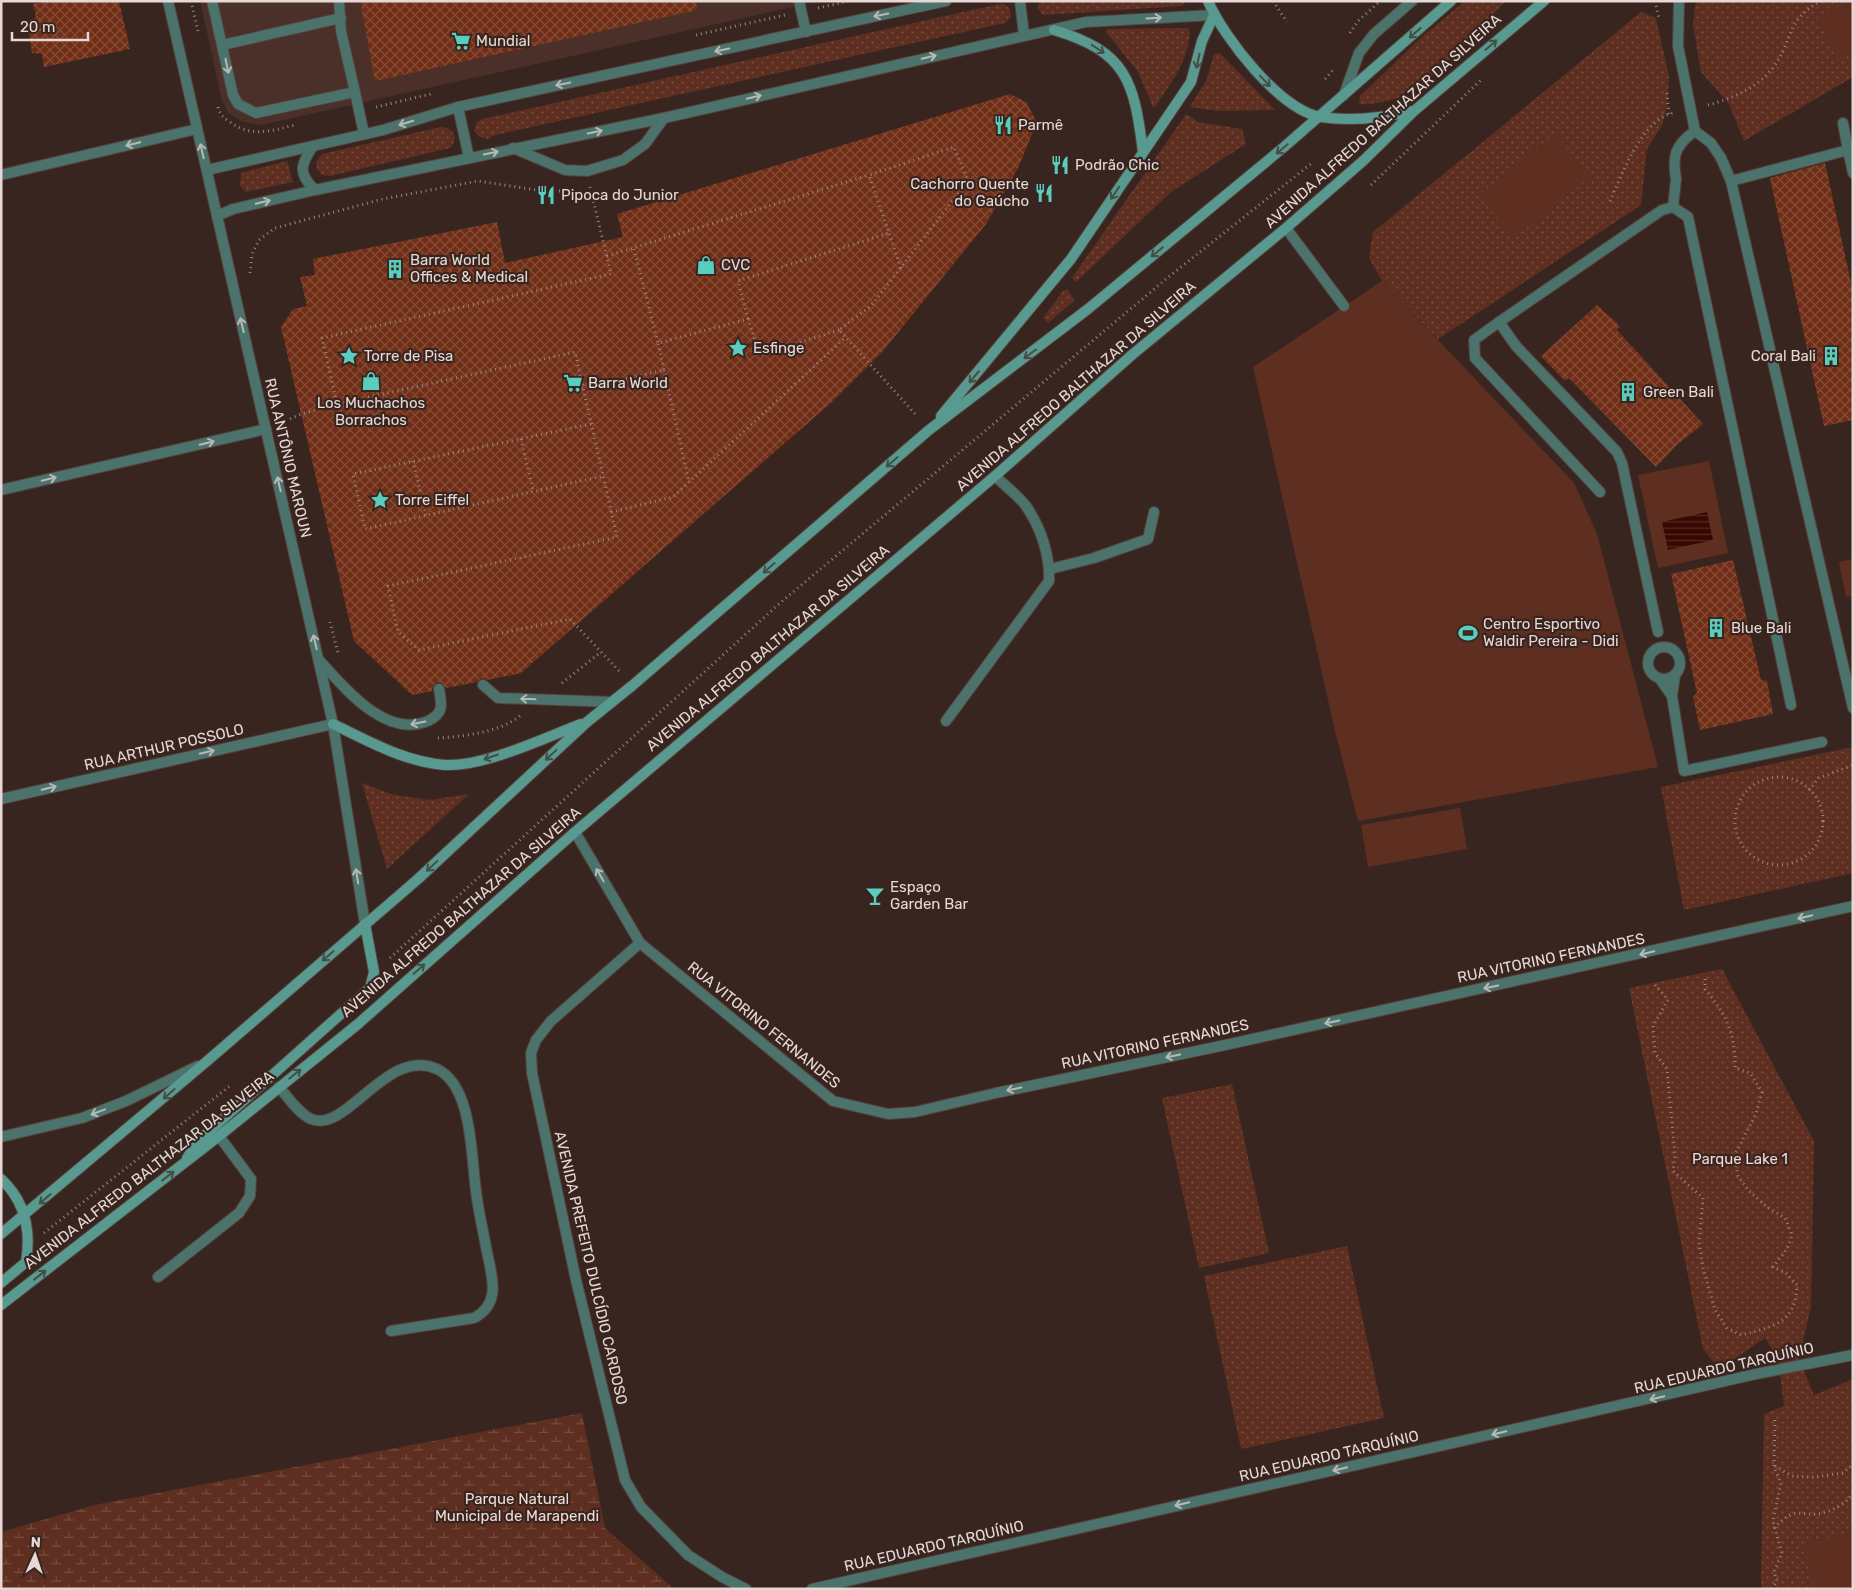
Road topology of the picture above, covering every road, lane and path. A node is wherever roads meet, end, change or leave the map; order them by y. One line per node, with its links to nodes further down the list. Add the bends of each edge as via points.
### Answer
1 (168, 1): 38 (street, RUA ANTÔNIO MAROUN)
2 (191, 1): 23 (path)
3 (212, 1): 24 (street)
4 (339, 1): 17 (street)
5 (849, 1): 15 (path)
6 (946, 1): 20 (street, one-way to 20)
7 (1020, 1): 21 (street)
8 (1208, 1): 16 (main road)
9 (1273, 1): 18 (path)
10 (1412, 1): 28 (street, via 1374,34 1359,54)
11 (1451, 1): 28 (main road, one-way to 28)
12 (1544, 1): 33 (main road, AVENIDA ALFREDO BALTHAZAR DA SILVEIRA, one-way to 12)
13 (1679, 1): 31 (street, via 1678,46)
14 (1821, 1): 31 (path, via 1794,22 1772,69 1759,82 1719,102)
15 (800, 6): 20 (street); 22 (path)
16 (1214, 15): 19 (street, one-way to 16, via 1086,22); 34 (main road, one-way to 34, via 1251,66 1274,90); 44 (main road, one-way to 44, via 1202,41 1191,82)
17 (341, 18): 24 (street); 26 (street, via 340,31)
18 (1287, 22)
19 (1054, 30): 21 (street); 44 (main road, one-way to 44, via 1083,39 1108,56 1124,73 1134,94)
20 (806, 32): 30 (street, one-way to 30)
21 (1024, 35): 35 (street, one-way to 21)
22 (686, 37)
23 (200, 39)
24 (222, 45): 26 (street, one-way to 26, via 233,95 238,104 256,113)
25 (1486, 76): 53 (path)
26 (355, 92): 32 (street)
27 (435, 94): 32 (path)
28 (1344, 95): 34 (main road)
29 (217, 104): 37 (path, via 219,114 242,131 261,133)
30 (458, 107): 40 (street, one-way to 40); 45 (street)
31 (1691, 109): 39 (street); 56 (path, via 1669,114 1642,136)
32 (359, 111): 40 (street)
33 (1414, 111): 34 (main road, via 1355,120); 59 (main road, AVENIDA ALFREDO BALTHAZAR DA SILVEIRA)
34 (1319, 117): 78 (main road, one-way to 78, via 1088,309)
35 (664, 118): 42 (street, one-way to 35); 48 (street, via 645,144 623,160)
36 (1843, 123): 43 (street)
37 (296, 125)
38 (197, 129): 47 (street, RUA ANTÔNIO MAROUN, one-way to 38); 50 (street, one-way to 50)
39 (1694, 131): 52 (street, via 1711,143 1722,158); 57 (street, via 1675,149)
40 (364, 134): 41 (street)
41 (313, 146): 47 (street); 54 (street, via 302,166 304,178)
42 (513, 148): 45 (street, one-way to 42); 48 (street, via 565,170)
43 (1848, 150): 49 (street); 52 (street)
44 (1142, 152): 78 (main road, one-way to 78, via 1071,258)
45 (469, 158): 54 (street)
46 (1312, 163): 121 (path, via 1171,275 780,603)
47 (207, 170): 58 (street, RUA ANTÔNIO MAROUN)
48 (587, 172): 55 (path)
49 (1853, 173)
50 (1, 175)
51 (869, 175): 60 (path); 61 (path); 63 (path, via 954,147 968,181)
52 (1731, 181): 108 (street)
53 (1371, 185)
54 (315, 190): 58 (street, one-way to 54, via 233,209)
55 (591, 190): 62 (path); 64 (path, via 543,191 478,181 365,204 275,228 258,240 252,254)
56 (1610, 201)
57 (1674, 207): 67 (street, via 1662,210); 107 (street, via 1688,217)
58 (217, 216): 77 (street, RUA ANTÔNIO MAROUN, one-way to 58)
59 (1286, 228): 65 (street); 83 (main road, AVENIDA ALFREDO BALTHAZAR DA SILVEIRA, via 1133,354)
60 (889, 233): 63 (path); 66 (path, via 738,281)
61 (634, 250): 62 (path); 70 (path)
62 (607, 256): 73 (path, via 611,274 322,338)
63 (901, 268): 68 (path, via 871,306)
64 (251, 279)
65 (1344, 306)
66 (748, 319): 68 (path, via 760,356); 70 (path)
67 (1499, 322): 87 (street, via 1474,340 1475,358); 93 (street, via 1516,346 1617,452)
68 (839, 330): 69 (path)
69 (846, 337): 78 (path); 84 (path)
70 (658, 342): 71 (path)
71 (664, 370): 72 (path); 84 (path)
72 (582, 388): 73 (path, via 574,352); 76 (path)
73 (337, 404): 75 (path)
74 (282, 412): 75 (path)
75 (284, 421): 77 (path); 79 (path)
76 (591, 424): 80 (path); 82 (path)
77 (266, 429): 85 (street, one-way to 77); 97 (street, RUA ANTÔNIO MAROUN, one-way to 77)
78 (929, 430): 102 (main road, one-way to 102)
79 (286, 431)
80 (521, 439): 81 (path); 86 (path)
81 (413, 462): 90 (path); 90 (path, via 353,474 365,529)
82 (603, 476): 86 (path); 88 (path)
83 (995, 476): 91 (street, via 1026,506 1046,545); 117 (main road, AVENIDA ALFREDO BALTHAZAR DA SILVEIRA)
84 (689, 482): 88 (path, via 672,497)
85 (1, 490)
86 (533, 490): 90 (path)
87 (1600, 492)
88 (611, 512): 95 (path, via 617,537 388,586 398,632 419,650 570,619)
89 (1154, 512): 91 (street, via 1148,539)
90 (426, 515)
91 (1050, 569): 109 (street, via 1049,581)
92 (329, 616): 98 (path)
93 (1658, 632): 94 (street); 96 (street)
94 (1672, 649): 96 (street, via 1662,647); 99 (street, via 1681,661)
95 (601, 652): 102 (path); 105 (path)
96 (1652, 652): 100 (street, via 1649,668)
97 (319, 660): 103 (street, one-way to 97, via 442,708 438,715 411,725 390,720 364,707); 111 (street, RUA ANTÔNIO MAROUN)
98 (340, 661)
99 (1675, 675): 100 (street); 104 (street)
100 (1660, 679): 104 (street)
101 (483, 685): 105 (street, one-way to 101, via 498,698)
102 (633, 685): 106 (main road)
103 (439, 689)
104 (1672, 696): 113 (street, via 1684,771)
105 (541, 700): 106 (street); 112 (path, via 512,722 459,736)
106 (612, 702): 110 (main road)
107 (1791, 705)
108 (1853, 708)
109 (946, 721)
110 (586, 722): 111 (main road, one-way to 111, via 476,762 445,765 406,757); 119 (main road, one-way to 119, via 418,879)
111 (333, 724): 116 (street, RUA ARTHUR POSSOLO, one-way to 111); 119 (street, RUA ANTÔNIO MAROUN, one-way to 111)
112 (436, 738)
113 (1822, 742)
114 (1853, 765): 115 (path, via 1819,778)
115 (1810, 790): 115 (path, via 1792,779 1777,777 1762,780 1750,788 1736,811 1735,826 1747,851 1758,860 1786,865 1812,851 1820,838 1823,824 1822,809)
116 (1, 799)
117 (575, 832): 120 (street, RUA VITORINO FERNANDES, one-way to 117); 126 (main road, AVENIDA ALFREDO BALTHAZAR DA SILVEIRA, one-way to 117, via 358,1024)
118 (1853, 906): 120 (street, RUA VITORINO FERNANDES, one-way to 120, via 915,1112 888,1114 833,1101)
119 (365, 924): 121 (main road); 124 (main road, one-way to 124)
120 (640, 943): 144 (street, AVENIDA PREFEITO DULCÍDIO CARDOSO, via 536,1040 531,1053 532,1073 576,1280 625,1480 640,1507 688,1555)
121 (374, 972): 129 (main road, via 370,988 196,1142)
122 (1706, 975): 123 (path, via 1705,989 1731,1028 1735,1068 1750,1073 1762,1092 1756,1114 1734,1156 1738,1176 1754,1196 1786,1218 1792,1235 1787,1249 1773,1267 1786,1273 1797,1285 1796,1302 1786,1317 1772,1326 1741,1335 1727,1328 1715,1310 1703,1268 1699,1243 1704,1198 1673,1171 1675,1155 1667,1069 1655,1053 1654,1026 1668,1000)
123 (1655, 985)
124 (206, 1062): 128 (street, one-way to 128, via 126,1101 82,1118); 131 (main road, one-way to 131)
125 (236, 1081): 133 (path)
126 (279, 1087): 127 (main road, AVENIDA ALFREDO BALTHAZAR DA SILVEIRA); 137 (street, via 305,1116 324,1121 402,1068 418,1064 436,1068 449,1076 456,1088 471,1143 492,1278 490,1305 474,1318)
127 (219, 1136): 129 (main road, AVENIDA ALFREDO BALTHAZAR DA SILVEIRA); 134 (street, via 251,1178 250,1196 239,1213)
128 (1, 1137)
129 (184, 1163): 136 (main road, AVENIDA ALFREDO BALTHAZAR DA SILVEIRA, one-way to 129)
130 (1, 1179): 131 (main road, via 16,1196)
131 (25, 1217): 132 (main road); 133 (main road)
132 (1, 1234)
133 (29, 1245): 135 (main road, via 26,1262)
134 (158, 1277)
135 (1, 1283)
136 (1, 1305)
137 (391, 1331)
138 (1853, 1355): 145 (street, RUA EDUARDO TARQUÍNIO, one-way to 145, via 1756,1374)
139 (1775, 1419): 141 (path)
140 (1853, 1464): 141 (path, via 1843,1473 1814,1477 1792,1476)
141 (1774, 1466): 143 (path, via 1780,1483)
142 (1853, 1492): 143 (path, via 1850,1498 1836,1507 1817,1514 1795,1514 1781,1520)
143 (1774, 1528): 146 (path, via 1782,1553 1774,1572 1777,1581)
144 (746, 1589)
145 (812, 1589)
146 (1772, 1589)

